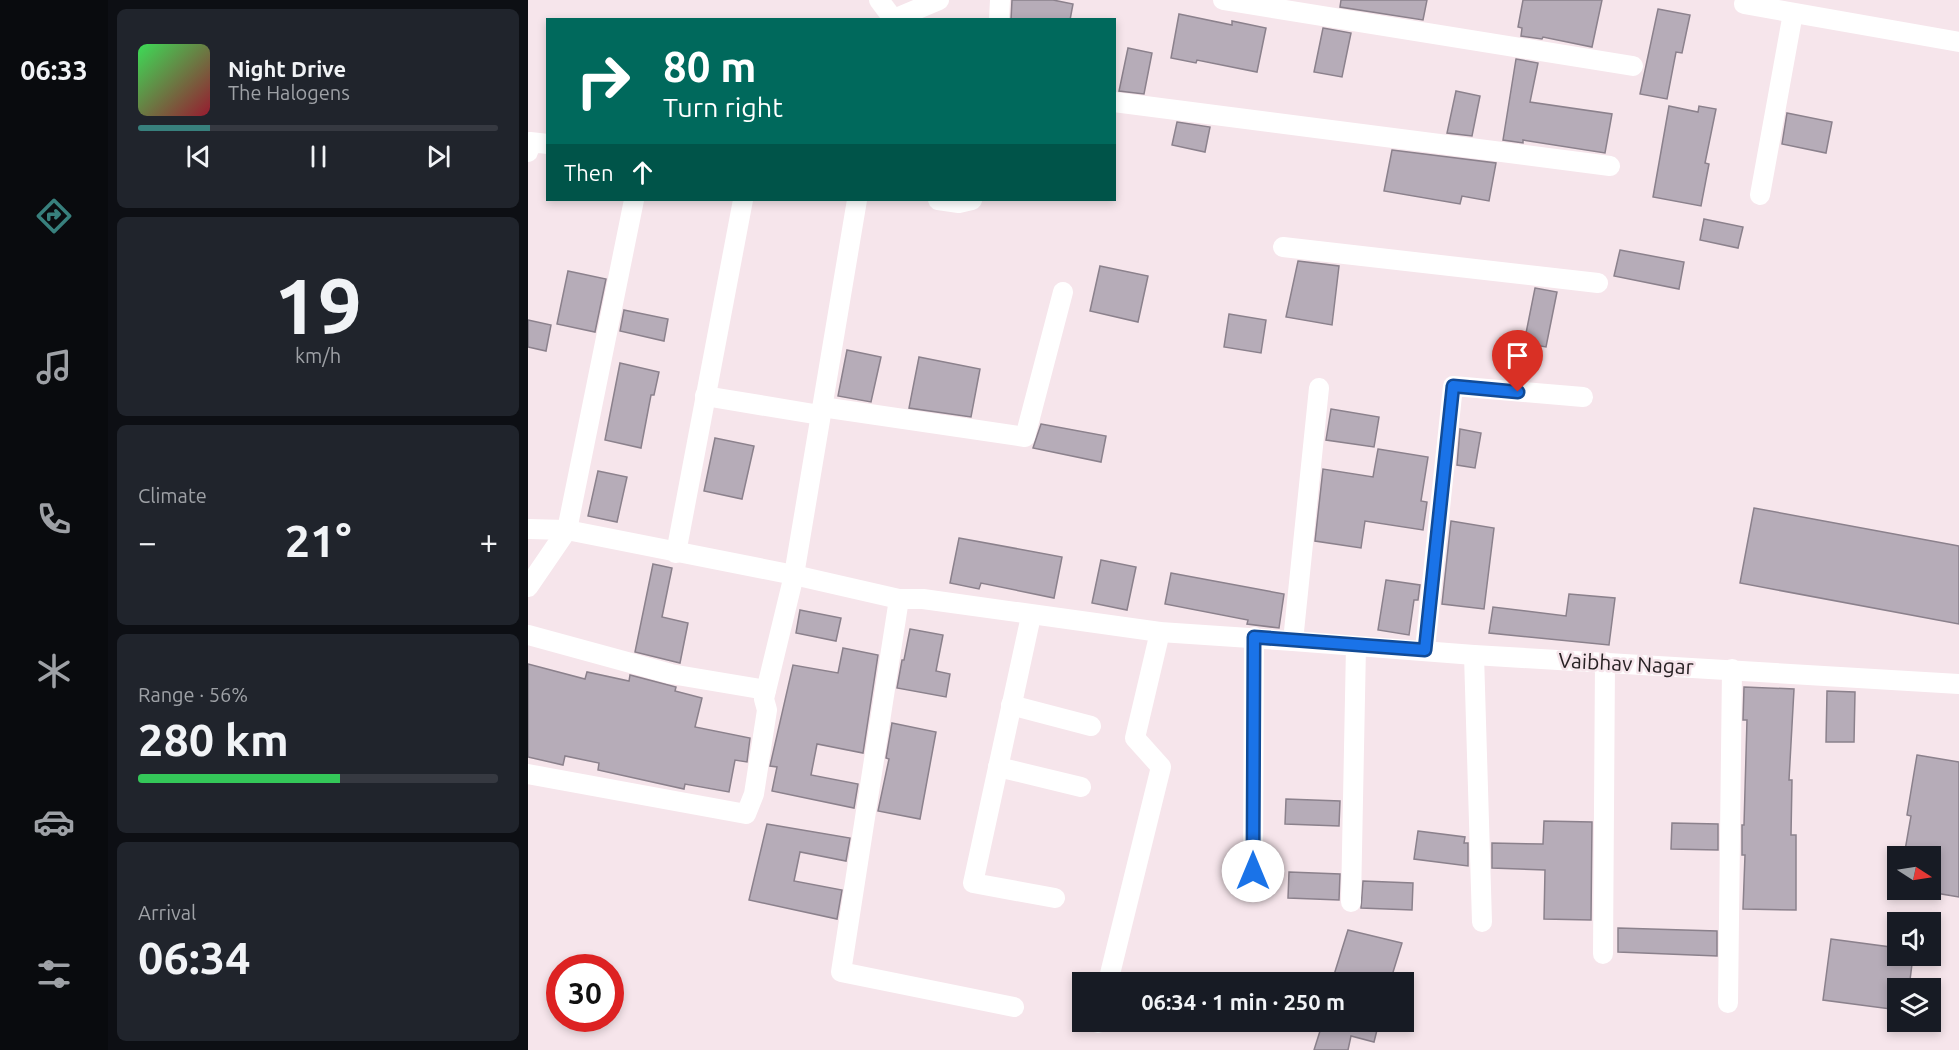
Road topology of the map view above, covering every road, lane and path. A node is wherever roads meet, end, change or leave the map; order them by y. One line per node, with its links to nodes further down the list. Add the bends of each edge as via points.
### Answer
1 (879, 0): 7 (street)
2 (939, 0): 8 (street)
3 (1000, 0): 9 (street)
4 (1223, 0): 11 (street)
5 (1744, 4): 6 (street)
6 (1793, 13): 10 (street); 16 (street)
7 (893, 18)
8 (896, 18)
9 (999, 18)
10 (1959, 42)
11 (1633, 66)
12 (1116, 102): 15 (street)
13 (546, 144): 14 (street, via 530,141)
14 (528, 152)
15 (1610, 166)
16 (1760, 195)
17 (634, 201): 30 (street)
18 (743, 201): 26 (street)
19 (857, 201): 28 (street)
20 (945, 201): 21 (street)
21 (968, 201)
22 (1283, 247): 23 (street)
23 (1598, 283)
24 (1063, 292): 28 (street, via 1025,436)
25 (1319, 388): 39 (street)
26 (705, 396): 28 (street); 31 (street)
27 (1583, 397): 41 (street, via 1453,386)
28 (821, 411): 32 (street)
29 (528, 529): 30 (street, Vaibhav Nagar)
30 (567, 530): 31 (street, Vaibhav Nagar); 33 (street)
31 (676, 554): 32 (street, Vaibhav Nagar)
32 (794, 575): 34 (street, Vaibhav Nagar); 46 (street)
33 (528, 587)
34 (899, 599): 35 (street, Vaibhav Nagar, via 923,599); 59 (street, via 841,972)
35 (1031, 616): 36 (street, Vaibhav Nagar); 47 (street)
36 (1160, 632): 38 (street, Vaibhav Nagar); 57 (street, via 1135,738 1161,767)
37 (528, 635): 46 (street, via 671,674)
38 (1254, 637): 39 (street, Vaibhav Nagar); 52 (street)
39 (1293, 641): 40 (street, Vaibhav Nagar)
40 (1356, 646): 41 (street, Vaibhav Nagar); 54 (street)
41 (1425, 650): 42 (street, Vaibhav Nagar)
42 (1474, 655): 43 (street, Vaibhav Nagar); 55 (street)
43 (1605, 662): 44 (street, Vaibhav Nagar); 56 (street)
44 (1732, 669): 45 (street, Vaibhav Nagar); 58 (street)
45 (1959, 684)
46 (766, 690): 50 (street, via 767,710 754,794 746,814)
47 (1011, 705): 48 (street); 49 (street)
48 (1091, 726)
49 (998, 767): 51 (street); 53 (street, via 972,883)
50 (528, 774)
51 (1082, 787)
52 (1253, 871)
53 (1055, 898)
54 (1351, 902)
55 (1482, 922)
56 (1603, 954)
57 (1110, 972)
58 (1728, 1004)
59 (1014, 1007)

